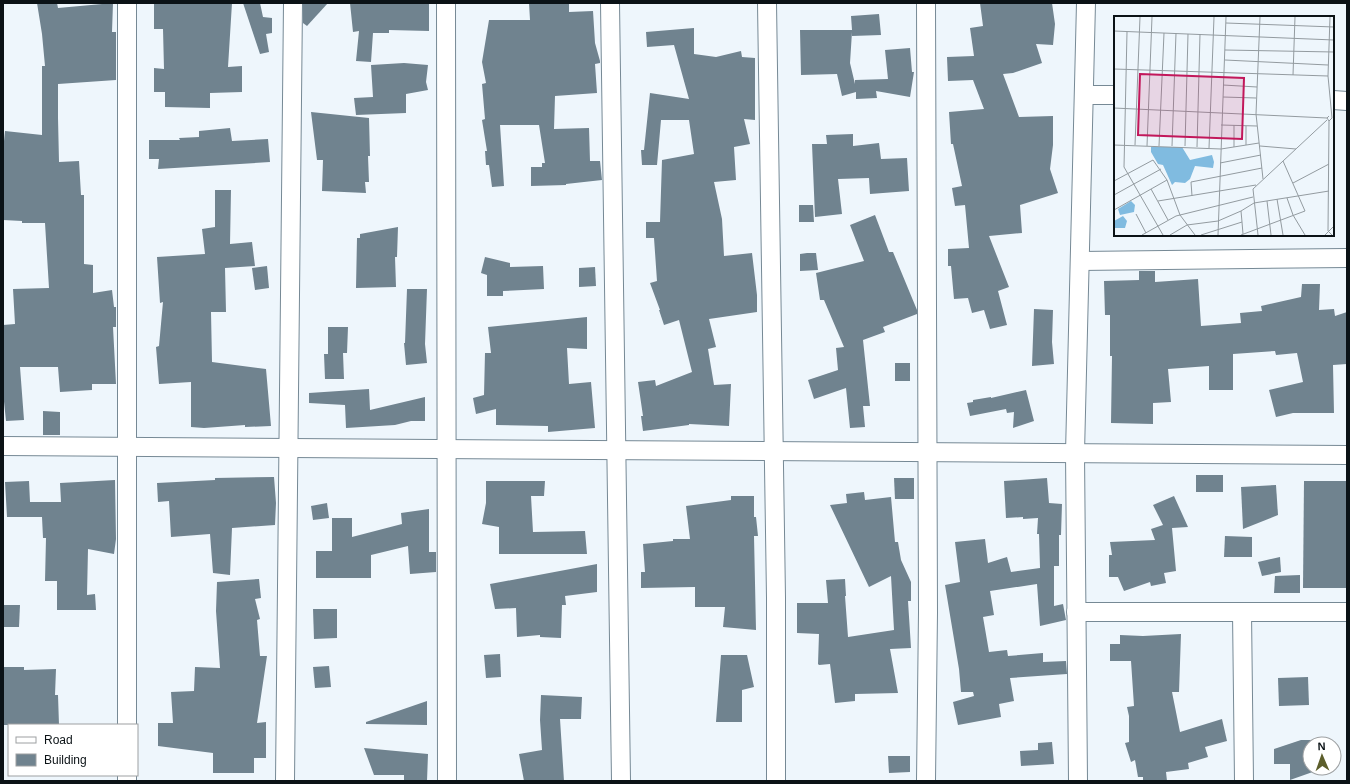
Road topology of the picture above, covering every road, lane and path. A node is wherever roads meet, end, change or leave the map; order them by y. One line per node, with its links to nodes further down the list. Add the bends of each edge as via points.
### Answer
1 (127, 3): 15 (street)
2 (293, 3): 16 (street)
3 (446, 3): 17 (street)
4 (610, 3): 18 (street)
5 (767, 3): 19 (street)
6 (926, 3): 20 (street)
7 (1086, 3): 8 (street)
8 (1084, 94): 9 (street); 13 (street)
9 (1114, 95)
10 (1334, 100): 11 (street)
11 (1347, 101)
12 (1347, 258): 13 (street)
13 (1080, 261): 21 (street)
14 (3, 446): 15 (street)
15 (127, 447): 16 (street); 26 (street)
16 (289, 448): 17 (street); 27 (street)
17 (447, 449): 18 (street); 28 (street)
18 (616, 450): 19 (street); 29 (street)
19 (774, 451): 20 (street); 30 (street)
20 (927, 452): 21 (street); 31 (street)
21 (1075, 453): 22 (street); 23 (street)
22 (1347, 455)
23 (1076, 612): 24 (street); 32 (street)
24 (1242, 612): 25 (street); 33 (street)
25 (1347, 612)
26 (127, 724)
27 (285, 781)
28 (447, 781)
29 (621, 781)
30 (776, 781)
31 (926, 781)
32 (1078, 781)
33 (1244, 781)

